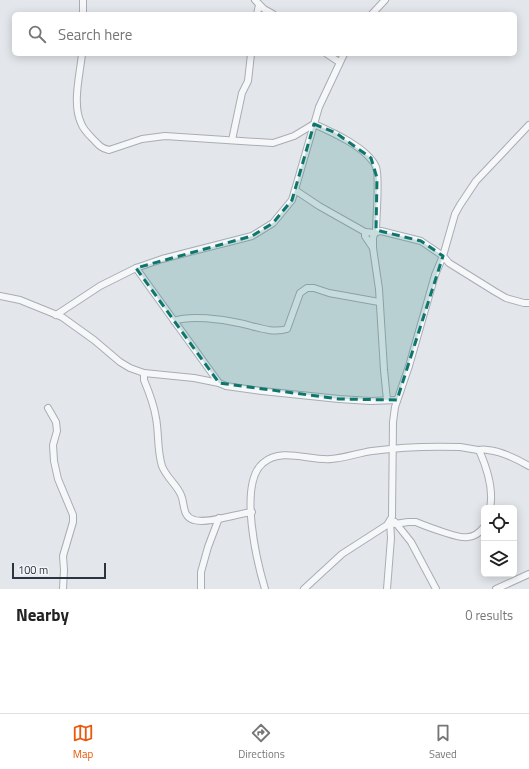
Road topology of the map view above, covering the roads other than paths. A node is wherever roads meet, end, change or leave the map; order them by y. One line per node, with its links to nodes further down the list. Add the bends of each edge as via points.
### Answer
1 (83, 0): 4 (street)
2 (385, 0): 6 (street)
3 (257, 2): 5 (street)
4 (83, 12)
5 (269, 12)
6 (374, 12)
7 (82, 56): 14 (street, via 78,89 80,121 99,147 109,150 142,139 165,136)
8 (251, 56): 14 (street, via 248,81 242,93)
9 (330, 56): 11 (street)
10 (343, 56): 11 (street)
11 (339, 62): 12 (street)
12 (314, 124): 14 (street, via 294,136 273,143); 15 (street); 17 (street, via 336,133 362,150 376,168)
13 (529, 125): 19 (street, via 476,181 460,205)
14 (232, 140)
15 (295, 190): 16 (street); 20 (street, via 292,200 273,223 252,236)
16 (364, 232): 17 (street); 18 (street)
17 (376, 232): 18 (street, via 373,237); 19 (street, via 421,241)
18 (373, 248): 22 (street)
19 (442, 256): 23 (street, via 449,263 506,298); 29 (street)
20 (136, 268): 24 (street, via 100,286); 25 (street)
21 (0, 296): 24 (street, via 20,300)
22 (380, 302): 25 (street, via 307,288 300,293 290,324 282,331 271,331 238,322 199,318 182,318); 28 (street)
23 (529, 303)
24 (56, 315): 26 (street, via 94,340 120,362)
25 (174, 321): 27 (street)
26 (144, 373): 27 (street); 36 (street, via 156,418 162,468 181,494 187,517 195,520)
27 (219, 383): 28 (street, via 262,391 339,399)
28 (387, 400): 29 (street)
29 (397, 400): 31 (street)
30 (48, 408): 40 (street, via 56,422 57,431 53,445 58,479 73,514 64,556)
31 (392, 449): 32 (street, via 424,447); 35 (street, via 330,459 288,455 273,457 262,464 255,476); 37 (street)
32 (479, 450): 33 (street, via 513,457); 34 (street, via 492,491)
33 (529, 466)
34 (490, 505)
35 (252, 512): 36 (street); 42 (street, via 255,550)
36 (220, 518): 41 (street, via 208,546 201,572)
37 (393, 520): 38 (street, via 416,522 462,538); 43 (street, via 342,554); 44 (street); 45 (street, via 411,542)
38 (481, 530)
39 (529, 574): 46 (street)
40 (63, 589)
41 (201, 589)
42 (265, 589)
43 (304, 589)
44 (387, 589)
45 (436, 589)
46 (496, 589)

